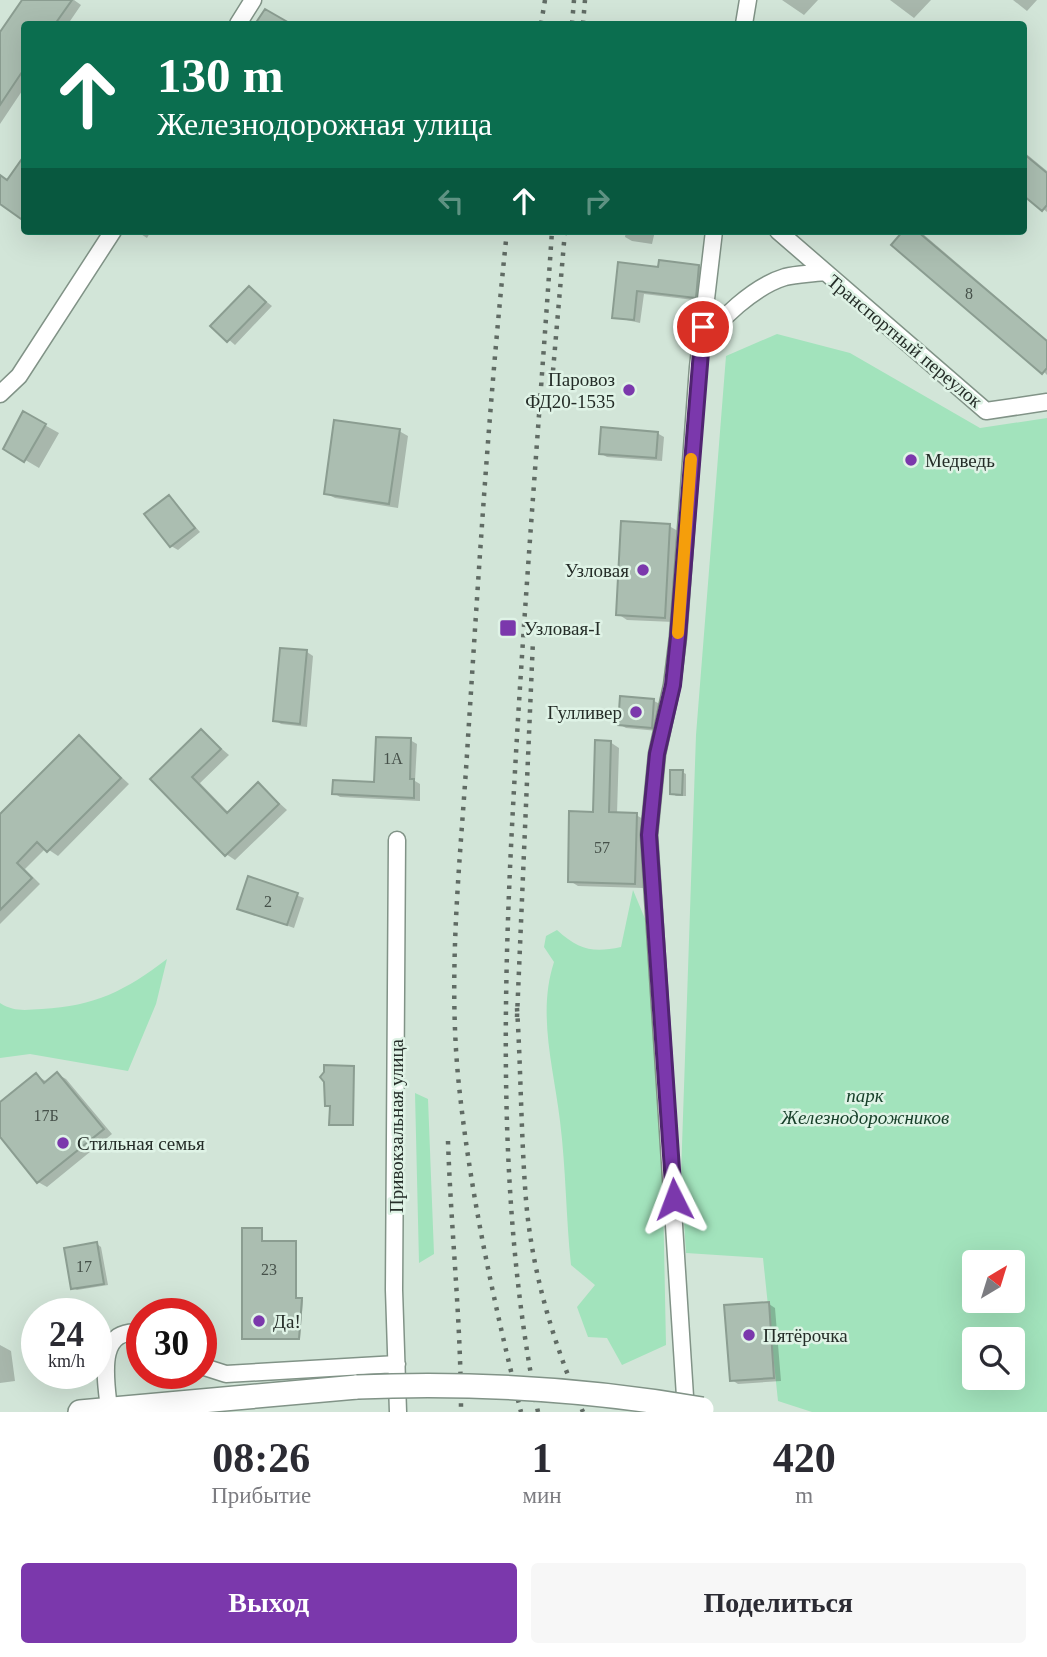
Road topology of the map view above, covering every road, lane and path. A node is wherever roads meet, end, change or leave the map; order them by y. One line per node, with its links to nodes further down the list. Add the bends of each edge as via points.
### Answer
1 (253, 0): 3 (street)
2 (748, 0): 4 (street)
3 (240, 21)
4 (744, 21)
5 (110, 235): 10 (street, via 19,376)
6 (714, 235): 9 (street)
7 (782, 235): 8 (street, Транспортный переулок)
8 (822, 272): 9 (street, via 783,278 730,309); 11 (street, Транспортный переулок, via 986,411)
9 (700, 351): 17 (street, via 677,649 657,754 649,835)
10 (0, 394)
11 (1047, 402)
12 (397, 840): 14 (street, Привокзальная улица)
13 (126, 1334): 16 (street, via 107,1350 104,1362)
14 (397, 1364): 15 (street); 19 (street, Привокзальная улица)
15 (217, 1371)
16 (109, 1409): 17 (main road, bridge, via 357,1387 496,1384 601,1394); 18 (main road)
17 (703, 1411)
18 (80, 1412)
19 (398, 1412)

